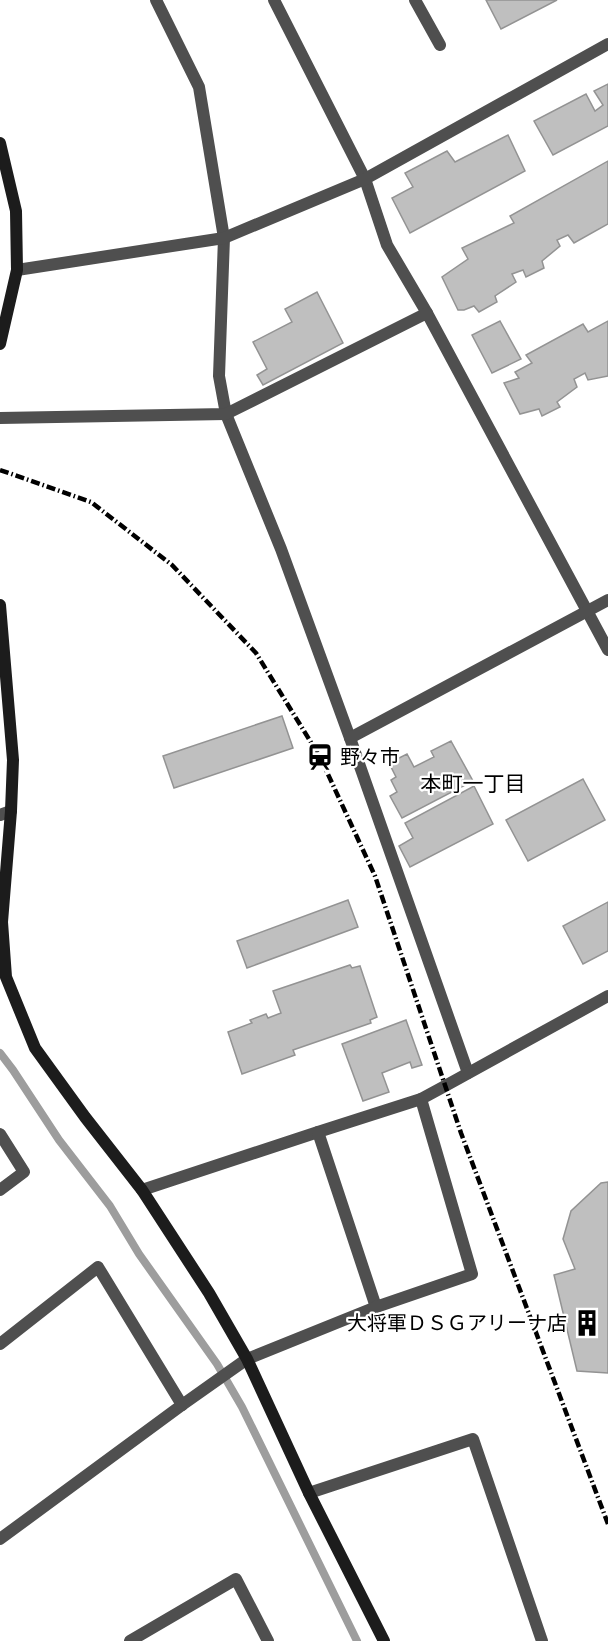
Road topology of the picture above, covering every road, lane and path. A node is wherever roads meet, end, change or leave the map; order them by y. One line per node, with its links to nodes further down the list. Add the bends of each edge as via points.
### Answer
1 (156, 0): 8 (street, via 199,87)
2 (274, 0): 7 (street)
3 (415, 0): 4 (street)
4 (440, 45)
5 (608, 45): 7 (street)
6 (0, 143): 9 (street, via 16,211)
7 (365, 179): 8 (street); 10 (street, via 387,245)
8 (224, 238): 9 (street); 12 (street, via 219,376)
9 (17, 270): 11 (street)
10 (427, 313): 12 (street); 16 (street)
11 (0, 344)
12 (226, 414): 13 (street); 19 (street, via 281,549)
13 (0, 417)
14 (608, 600): 16 (street)
15 (0, 605): 17 (street)
16 (587, 611): 18 (street); 19 (street)
17 (1, 618): 20 (street, via 13,760)
18 (608, 650)
19 (350, 738): 23 (street)
20 (4, 814): 21 (street)
21 (3, 979): 28 (street, via 35,1048)
22 (608, 996): 23 (street)
23 (468, 1074): 24 (street)
24 (421, 1099): 25 (street); 29 (street, via 472,1274)
25 (318, 1132): 28 (street); 29 (street)
26 (0, 1134): 27 (street, via 24,1172)
27 (0, 1190)
28 (142, 1190): 31 (street)
29 (376, 1307): 31 (street)
30 (0, 1344): 32 (street, via 98,1267)
31 (247, 1359): 32 (street); 33 (street)
32 (182, 1405): 34 (street)
33 (309, 1493): 37 (street); 38 (street, via 473,1438)
34 (0, 1539)
35 (130, 1641): 36 (street, via 236,1579)
36 (268, 1641)
37 (384, 1641)
38 (542, 1641)

